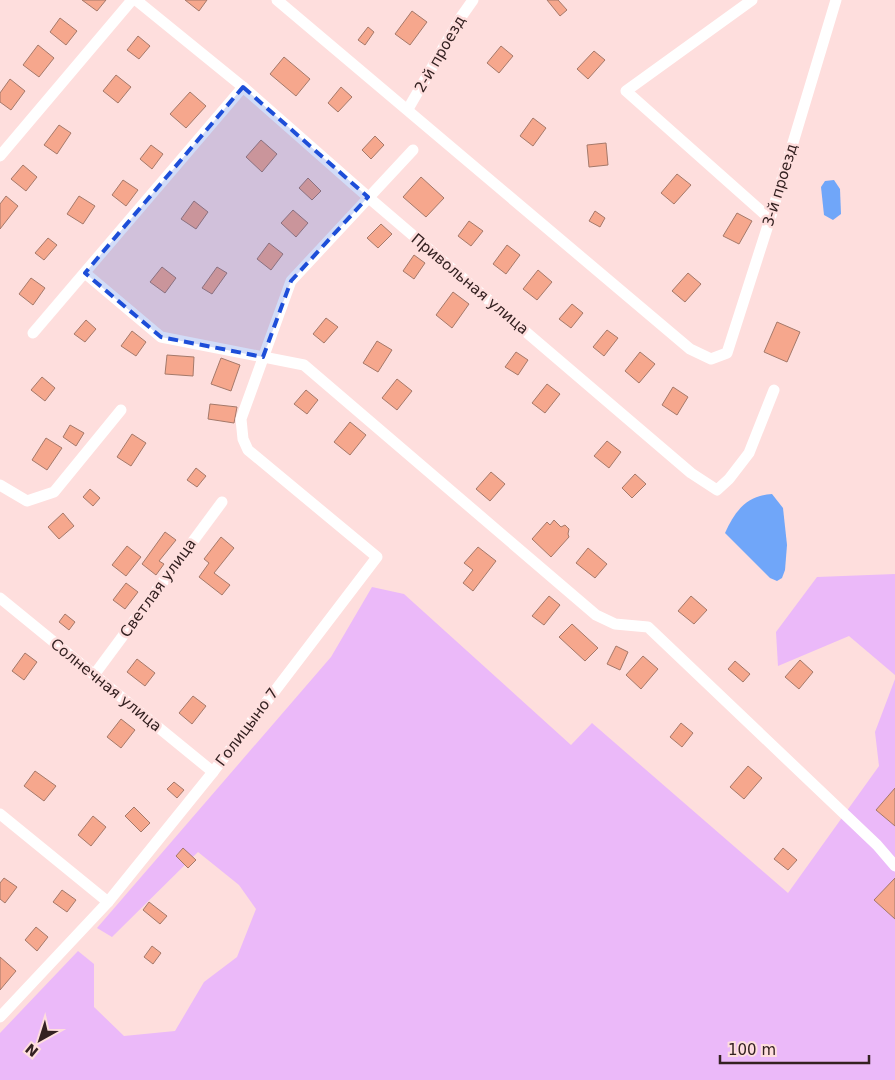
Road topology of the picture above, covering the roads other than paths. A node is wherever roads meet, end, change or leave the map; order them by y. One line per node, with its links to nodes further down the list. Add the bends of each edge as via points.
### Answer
1 (134, 0): 6 (street, Привольная улица); 9 (street)
2 (278, 0): 7 (street)
3 (473, 0): 7 (street, 2-й проезд)
4 (752, 0): 11 (street, via 626,91)
5 (836, 0): 11 (street, 3-й проезд)
6 (243, 87): 10 (street, Привольная улица); 12 (street)
7 (408, 110): 11 (street, 3-й проезд, via 690,349 711,359 726,353)
8 (413, 150): 10 (street)
9 (0, 156)
10 (368, 197): 14 (street, via 291,281); 15 (street, Привольная улица, via 691,473 717,490 749,453)
11 (770, 219)
12 (85, 273): 13 (street); 14 (street, via 161,337)
13 (33, 333)
14 (263, 356): 21 (street, Голицыно 7, via 241,419 248,450 377,557); 23 (street, via 304,365 596,614 615,624 648,627 877,845)
15 (774, 390)
16 (121, 410): 17 (street, via 54,492 27,501)
17 (0, 485)
18 (222, 502): 20 (street, Светлая улица)
19 (0, 598): 20 (street, Солнечная улица)
20 (94, 675): 21 (street, Солнечная улица)
21 (213, 772): 24 (street, Голицыно 7)
22 (0, 814): 24 (street)
23 (895, 866)
24 (108, 902): 25 (street, Голицыно 7)
25 (0, 1017)

